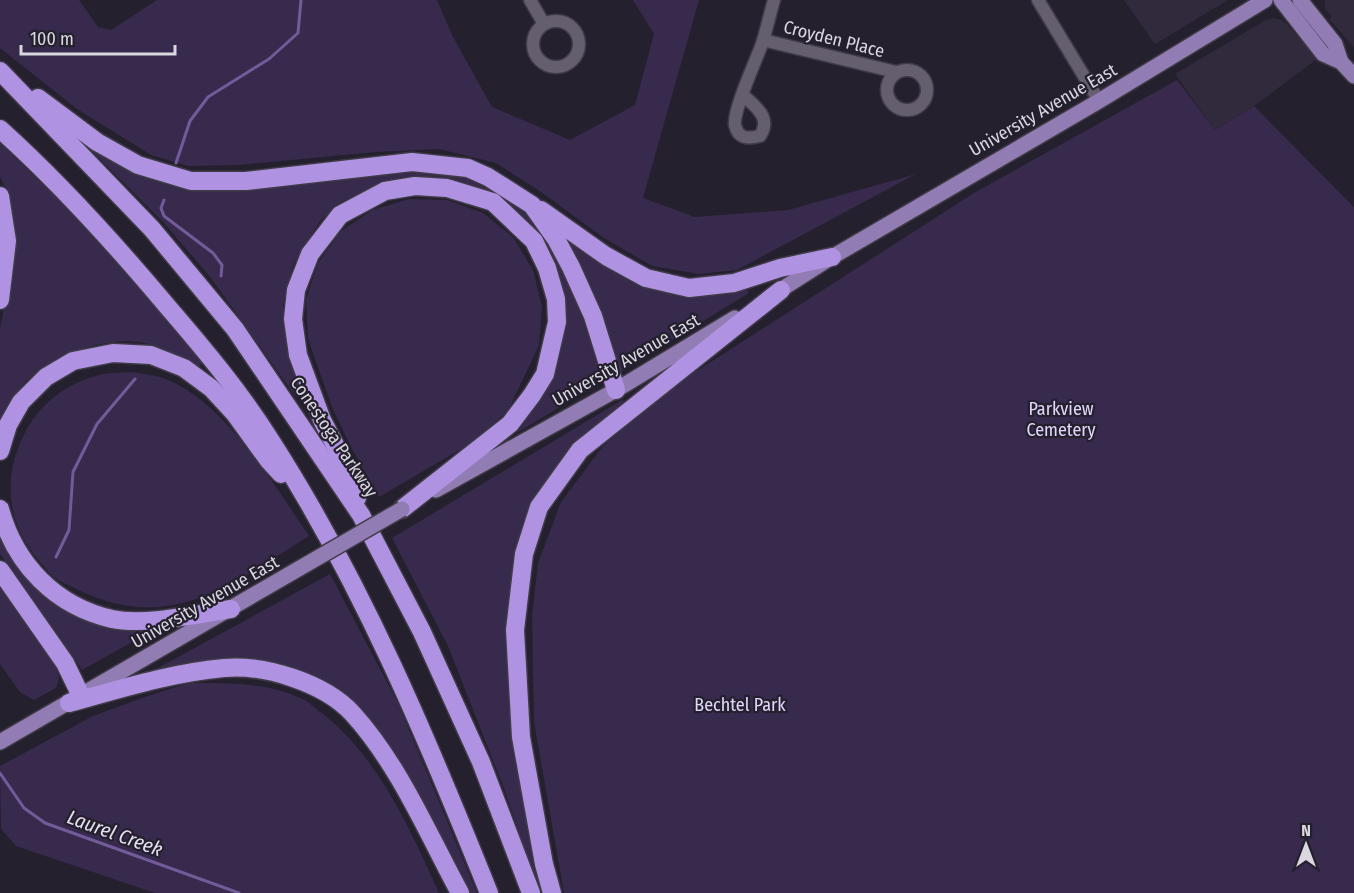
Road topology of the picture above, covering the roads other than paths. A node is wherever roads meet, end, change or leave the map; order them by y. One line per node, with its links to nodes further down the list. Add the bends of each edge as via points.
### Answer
1 (530, 0): 7 (street)
2 (774, 0): 8 (street)
3 (1038, 0): 14 (street)
4 (1265, 0): 14 (main road, University Avenue East)
5 (1281, 0): 9 (main road, via 1323,54)
6 (1300, 0): 9 (main road, via 1335,44)
7 (544, 24)
8 (763, 40): 11 (street, Croyden Place); 13 (street)
9 (1341, 62): 12 (main road)
10 (0, 70): 17 (highway, via 97,142 138,165 190,181 246,181 412,162 468,168); 26 (highway, Conestoga Parkway, via 152,229 235,328)
11 (896, 72)
12 (1354, 75)
13 (743, 95)
14 (1099, 101): 18 (main road, University Avenue East)
15 (0, 129): 23 (highway, via 137,270 212,359 271,440)
16 (0, 196): 20 (highway, via 7,241)
17 (532, 204): 18 (highway, via 606,256 646,278 689,288 734,283); 21 (highway, via 571,267)
18 (832, 257): 19 (main road, University Avenue East)
19 (782, 290): 21 (main road, University Avenue East); 34 (highway, via 580,450 539,507 524,554 515,630 522,737)
20 (0, 300)
21 (616, 390): 25 (main road, University Avenue East)
22 (0, 451): 23 (highway, via 21,402 46,377 73,361 113,353 151,355 184,368 211,388)
23 (307, 502): 32 (highway, via 374,624 436,761)
24 (0, 509): 28 (highway, via 6,531 29,570 66,602 113,619 156,620)
25 (402, 509): 26 (highway, via 510,424 545,374 557,322 556,299 534,241 493,202 447,188 415,186 385,191 340,215 310,254 296,290 293,320 298,355 322,420 351,477); 28 (main road, University Avenue East, bridge)
26 (361, 515): 33 (highway, Conestoga Parkway, via 422,632 481,762)
27 (0, 570): 29 (highway, via 65,663)
28 (231, 609): 29 (main road, University Avenue East)
29 (75, 700): 30 (main road, University Avenue East); 31 (highway, via 169,675 227,668 274,671 316,686 352,712 388,760)
30 (0, 742)
31 (460, 893)
32 (489, 893)
33 (531, 893)
34 (552, 893)

